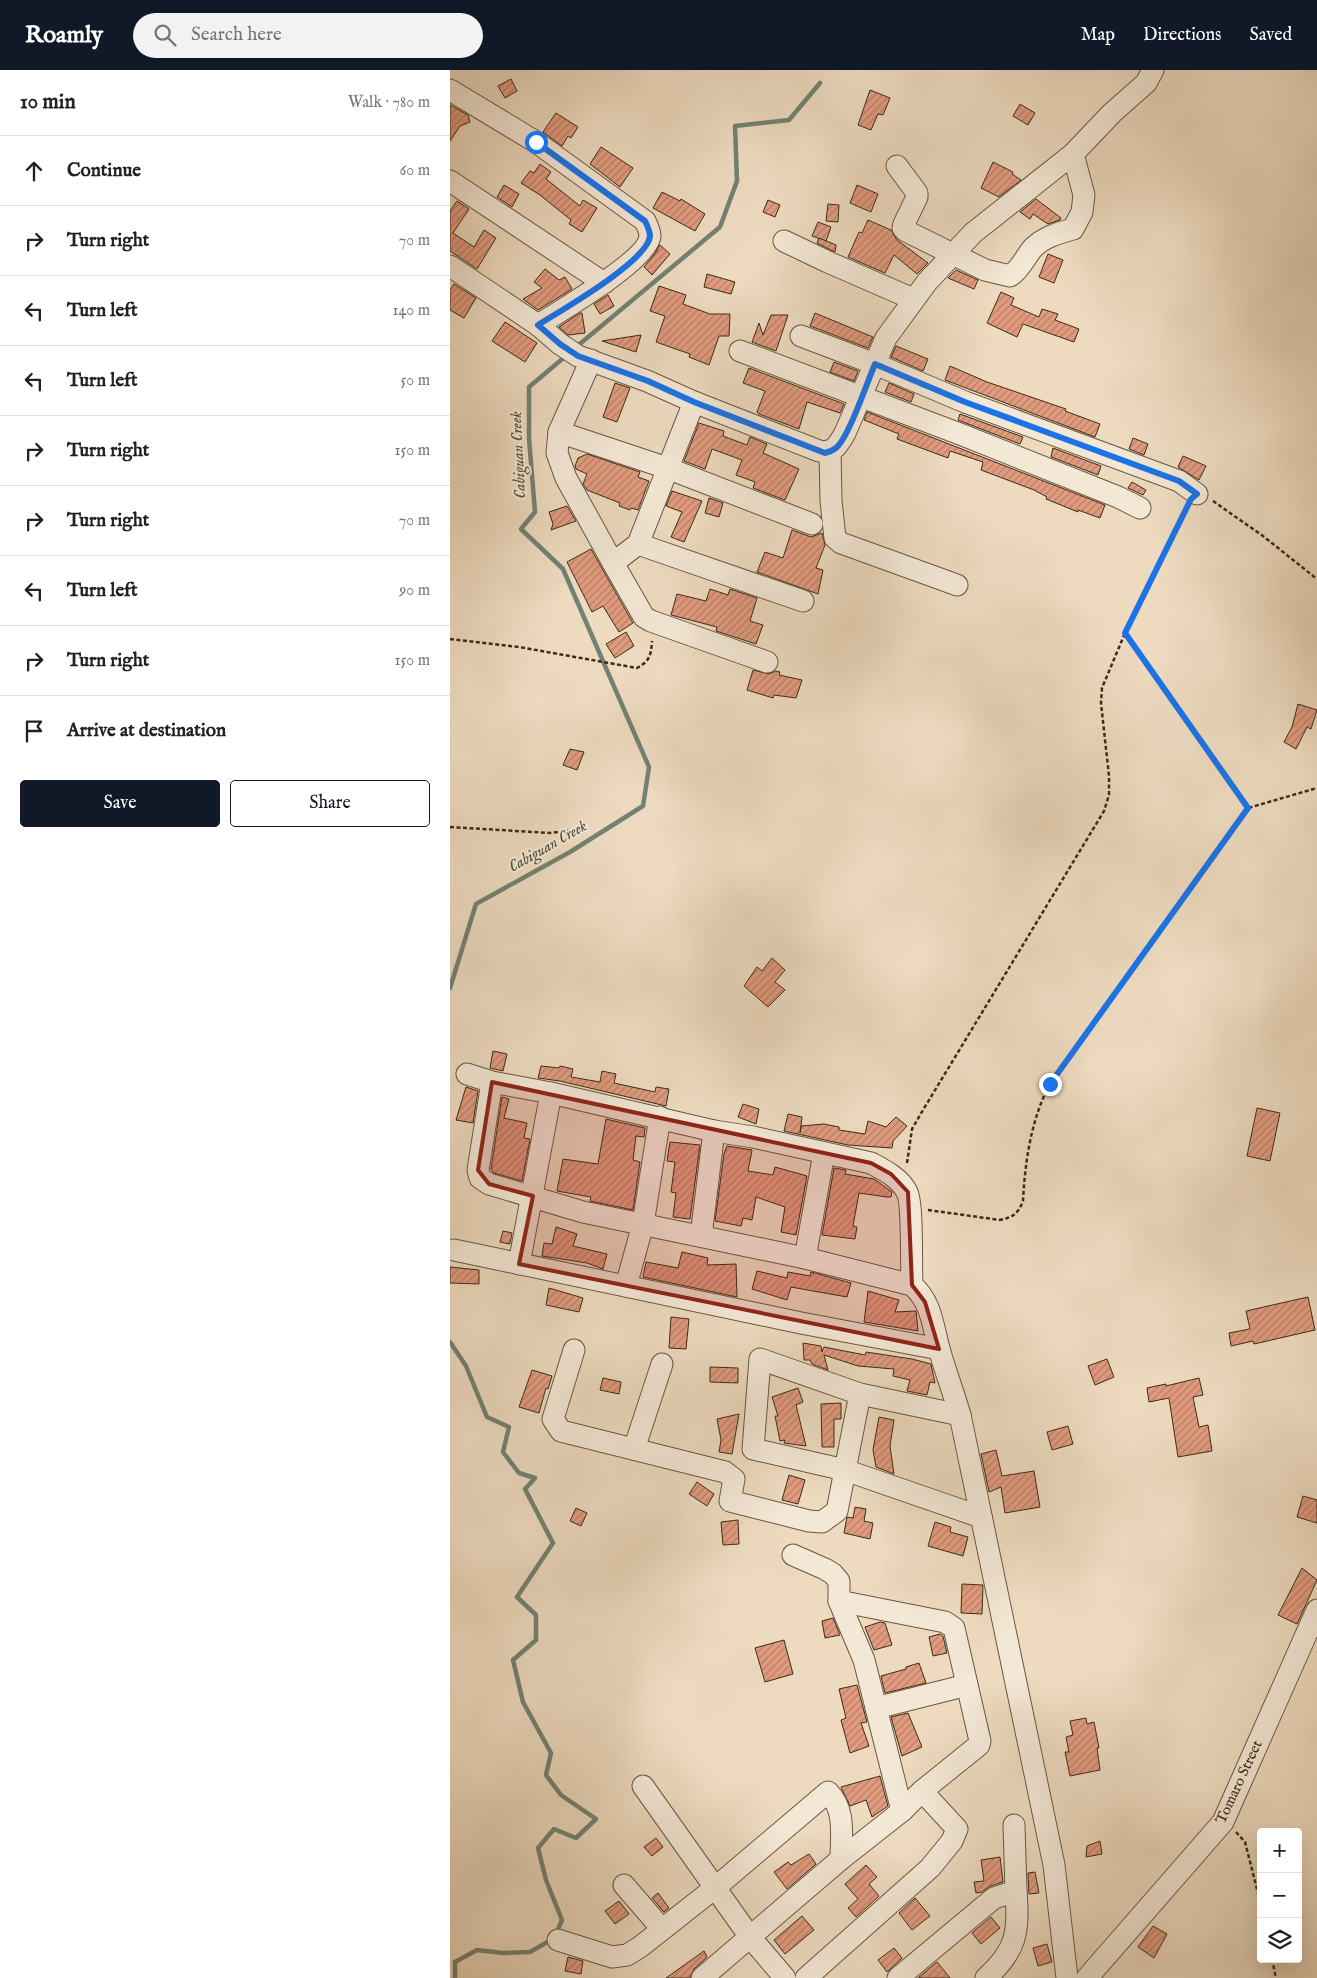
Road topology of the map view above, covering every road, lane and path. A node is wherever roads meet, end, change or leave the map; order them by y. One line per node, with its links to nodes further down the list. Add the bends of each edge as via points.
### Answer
1 (1153, 70): 3 (street, via 1146,83)
2 (450, 90): 9 (street, via 536,142 645,221 650,237 644,247)
3 (1073, 154): 7 (street, via 973,233); 7 (street, via 1084,195 1082,212 1073,229 1040,242 1016,273 1010,276 985,270)
4 (897, 166): 7 (street, via 917,193 903,228)
5 (450, 181): 9 (street)
6 (784, 241): 10 (street)
7 (952, 255): 10 (street)
8 (450, 266): 11 (street)
9 (604, 283): 11 (street)
10 (913, 298): 15 (street, via 886,338)
11 (538, 325): 14 (street, via 560,344)
12 (801, 336): 15 (street)
13 (740, 351): 16 (street)
14 (584, 358): 17 (street); 18 (street)
15 (875, 364): 16 (street); 21 (street, via 965,402 1179,481)
16 (862, 397): 19 (street, via 846,433 837,448); 22 (street)
17 (694, 402): 19 (street, via 819,451); 20 (street)
18 (559, 432): 20 (street); 25 (street, via 557,453 566,478)
19 (830, 452): 27 (street, via 835,538 841,543)
20 (667, 468): 23 (street); 24 (street)
21 (1197, 494): 26 (path, via 1204,495 1263,536); 30 (path, via 1191,499)
22 (1140, 508)
23 (812, 524)
24 (638, 544): 25 (street); 28 (street)
25 (613, 563): 29 (street, via 639,611)
26 (1317, 579)
27 (957, 585)
28 (803, 601)
29 (651, 621): 31 (path, via 651,656 637,668 519,647); 32 (street)
30 (1125, 633): 34 (path); 44 (path, via 1102,688 1109,776 1104,811 912,1129 907,1157)
31 (450, 639)
32 (768, 662)
33 (1317, 788): 34 (path)
34 (1248, 808): 44 (path, via 1050,1084 1035,1118 1019,1212 1000,1220)
35 (450, 827): 36 (path, via 550,833)
36 (576, 830)
37 (466, 1074): 38 (street)
38 (492, 1082): 39 (street); 43 (street, via 479,1175 489,1184)
39 (551, 1093): 40 (street); 43 (street)
40 (660, 1117): 41 (street); 45 (street)
41 (714, 1131): 42 (street); 46 (street)
42 (824, 1153): 44 (street, via 871,1163 892,1174); 48 (street)
43 (533, 1196): 45 (street, via 583,1212); 49 (street)
44 (909, 1200): 50 (street)
45 (643, 1224): 46 (street); 51 (street)
46 (701, 1236): 48 (street)
47 (454, 1250): 49 (street)
48 (805, 1258): 50 (street)
49 (519, 1264): 51 (street)
50 (912, 1285): 52 (street, via 925,1302)
51 (626, 1286): 52 (street)
52 (939, 1349): 56 (street)
53 (574, 1350): 57 (street, via 553,1419 561,1431)
54 (662, 1364): 57 (street)
55 (860, 1394): 56 (street); 58 (street); 58 (street, via 760,1359 753,1449)
56 (960, 1415): 59 (street)
57 (634, 1449): 58 (street, via 725,1472 734,1479 730,1501 809,1521 822,1522 837,1511)
58 (844, 1470): 59 (street)
59 (981, 1516): 84 (street, via 1054,1865)
60 (793, 1555): 61 (street, via 833,1574 839,1581)
61 (839, 1601): 63 (street, via 950,1625 954,1628); 64 (street, via 864,1660)
62 (1317, 1610): 68 (street, Tomaro Street)
63 (967, 1685): 64 (street); 66 (street, via 979,1746)
64 (876, 1708): 67 (street)
65 (643, 1786): 72 (street)
66 (922, 1791): 67 (street); 81 (street, via 957,1829 952,1841 930,1868)
67 (902, 1811): 70 (street)
68 (1223, 1822): 73 (path, via 1245,1842); 85 (street, Tomaro Street)
69 (1014, 1825): 74 (street)
70 (841, 1859): 72 (street, via 841,1815 835,1799 828,1792); 76 (street)
71 (624, 1886): 75 (street)
72 (716, 1887): 75 (street); 76 (street)
73 (1257, 1889)
74 (1016, 1891): 82 (street, via 994,1898); 83 (street, via 1015,1939 1002,1963)
75 (662, 1929): 77 (street, via 627,1955 612,1957)
76 (750, 1937): 79 (street); 80 (street)
77 (558, 1940)
78 (1273, 1963): 86 (path)
79 (702, 1978)
80 (785, 1978)
81 (806, 1978)
82 (898, 1978)
83 (986, 1978)
84 (1067, 1978)
85 (1088, 1978)
86 (1276, 1978)

